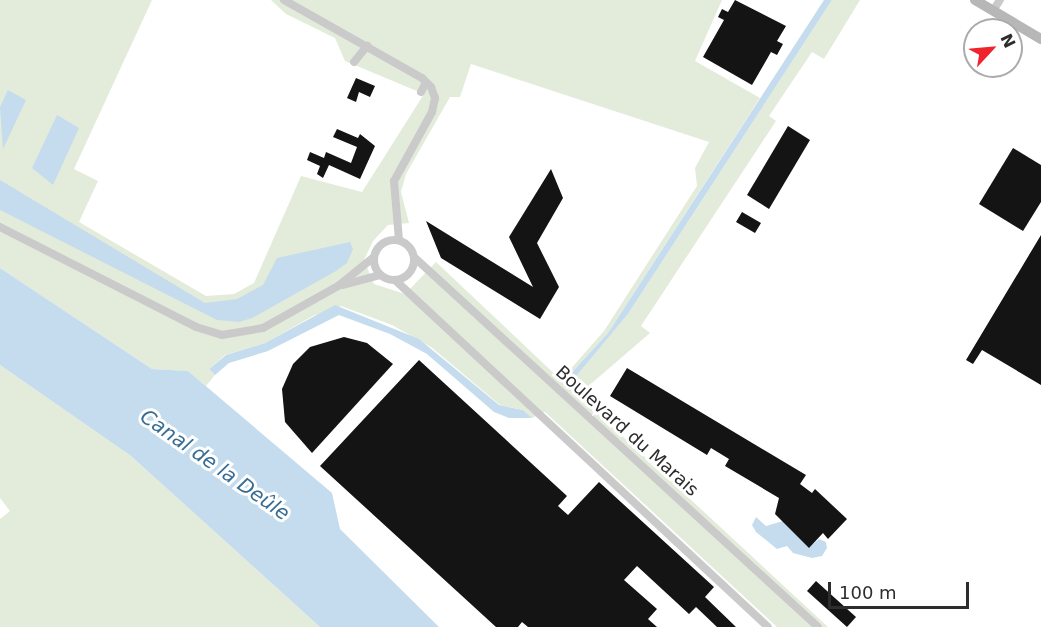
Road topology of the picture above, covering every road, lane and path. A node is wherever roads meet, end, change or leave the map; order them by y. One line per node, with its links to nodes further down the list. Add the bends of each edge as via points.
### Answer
1 (284, 0): 6 (street)
2 (975, 0): 4 (street)
3 (1000, 0): 4 (street)
4 (993, 11): 5 (street)
5 (1041, 39)
6 (367, 46): 7 (street); 8 (street)
7 (354, 62)
8 (426, 82): 9 (street); 11 (street, via 434,93 432,112 394,181)
9 (421, 92)
10 (0, 227): 16 (street, via 216,335 256,331)
11 (399, 240): 12 (street, via 380,245); 13 (street, via 410,246)
12 (374, 257): 14 (street); 16 (street)
13 (415, 258): 15 (street, via 407,276); 18 (street, Boulevard du Marais)
14 (380, 275): 15 (street); 16 (street)
15 (395, 280): 17 (street)
16 (338, 286)
17 (768, 627)
18 (818, 627)

